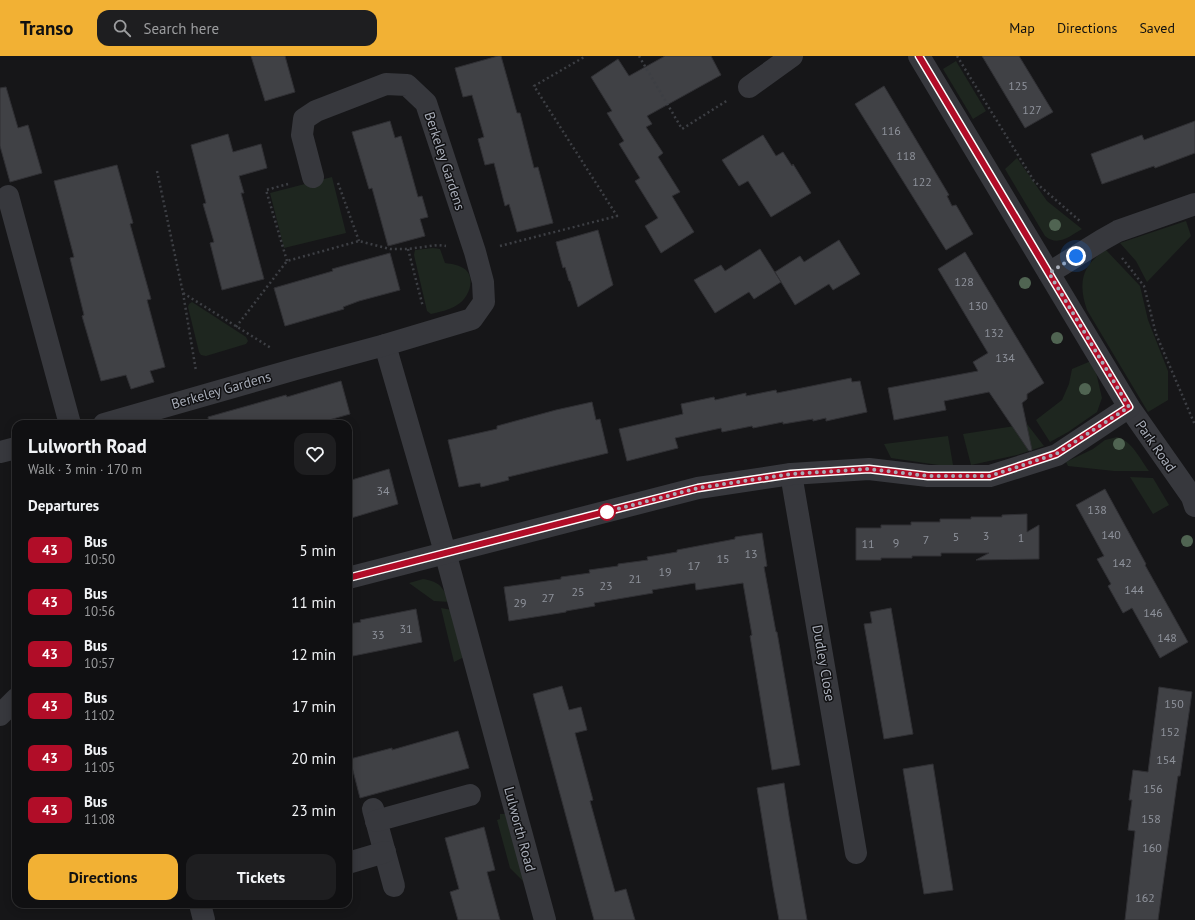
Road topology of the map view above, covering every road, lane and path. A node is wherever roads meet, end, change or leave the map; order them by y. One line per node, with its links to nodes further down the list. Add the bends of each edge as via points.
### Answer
1 (586, 56): 12 (path, via 534,86 617,216)
2 (639, 56): 5 (path, via 682,129)
3 (792, 56): 5 (street)
4 (918, 56): 14 (street, Park Road)
5 (749, 87)
6 (157, 171): 15 (path)
7 (313, 177): 10 (path, via 334,172); 12 (street, Berkeley Gardens, via 302,135 304,119 316,110 386,84 408,85 426,103); 13 (path, via 266,190)
8 (8, 196): 22 (street)
9 (1195, 204): 14 (street, via 1118,231)
10 (359, 241): 11 (path, via 390,249); 13 (path)
11 (408, 249): 12 (path, via 438,245); 17 (path)
12 (475, 252): 17 (street, Berkeley Gardens, via 483,282 484,302 472,319)
13 (287, 261): 16 (path)
14 (1049, 273): 21 (street, Park Road)
15 (183, 293): 16 (path); 20 (path)
16 (236, 327): 19 (path)
17 (430, 332): 18 (street, Berkeley Gardens)
18 (385, 345): 19 (street, Berkeley Gardens); 28 (street)
19 (302, 368): 20 (street, Berkeley Gardens)
20 (200, 397): 23 (street, Berkeley Gardens)
21 (1129, 407): 26 (street, via 1056,454 990,476 928,476 869,469); 27 (street, Park Road)
22 (69, 420)
23 (118, 420)
24 (12, 449): 25 (street)
25 (0, 452)
26 (791, 474): 28 (street, via 698,488); 34 (street, Dudley Close)
27 (1195, 506)
28 (445, 552): 29 (street); 37 (street, Lulworth Road)
29 (352, 577)
30 (12, 703): 31 (street)
31 (0, 715)
32 (470, 795): 33 (street, via 374,815)
33 (385, 852): 35 (street); 36 (street)
34 (856, 852)
35 (352, 862)
36 (394, 886)
37 (545, 920)

